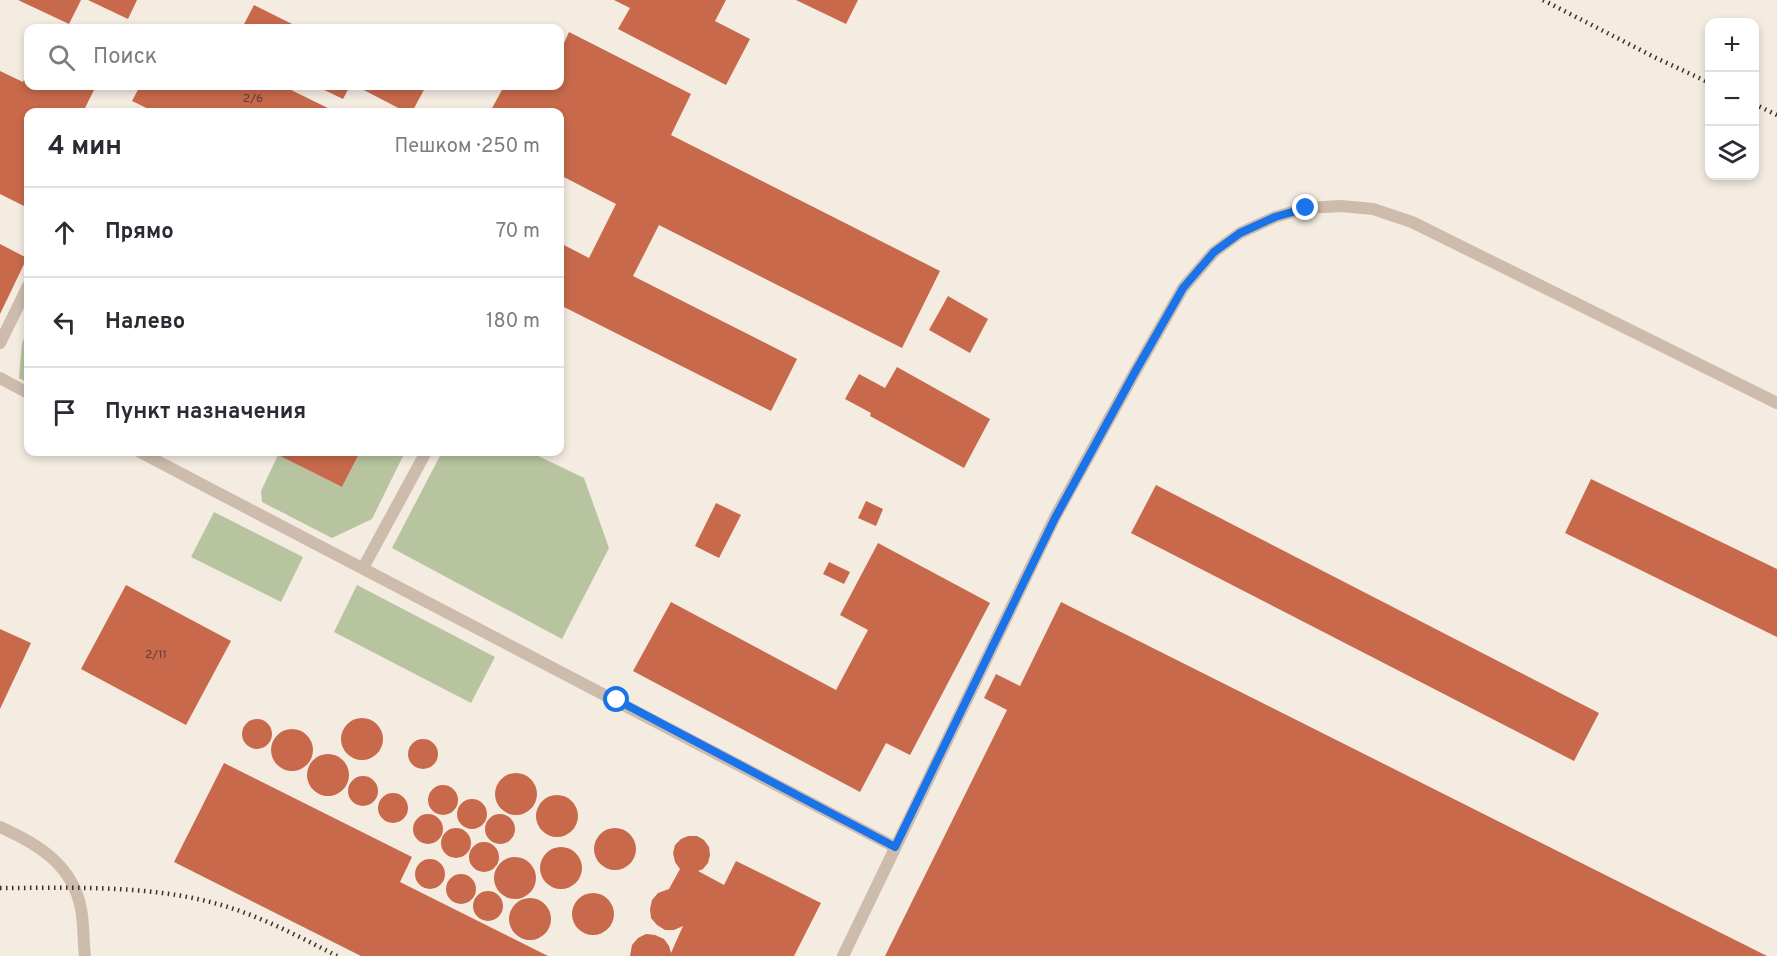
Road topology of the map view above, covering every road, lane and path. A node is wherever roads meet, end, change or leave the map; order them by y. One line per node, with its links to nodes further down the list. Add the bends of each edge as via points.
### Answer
1 (24, 294): 2 (lane)
2 (0, 343)
3 (0, 378): 4 (lane)
4 (24, 391)
5 (1777, 404): 10 (lane, via 1412,222 1373,209 1306,208 1240,233 1214,252 1183,288 1135,372 1055,518)
6 (148, 456): 8 (lane)
7 (424, 456): 8 (lane)
8 (363, 568): 10 (lane)
9 (0, 827): 11 (lane, via 54,858 65,871 81,909)
10 (895, 847): 12 (lane)
11 (85, 956)
12 (843, 956)

